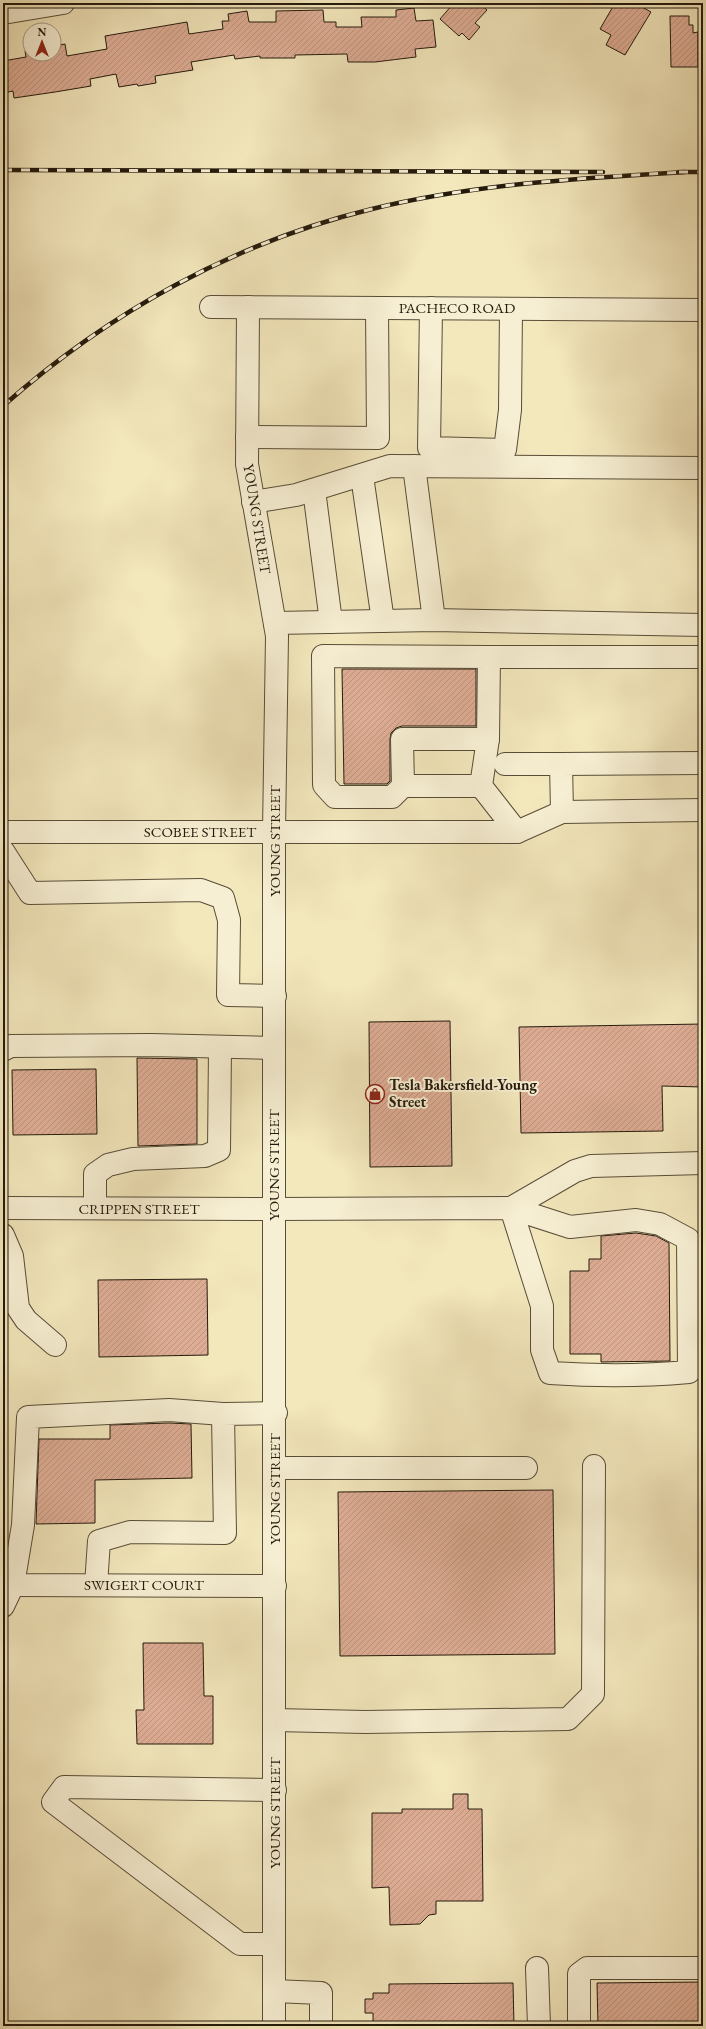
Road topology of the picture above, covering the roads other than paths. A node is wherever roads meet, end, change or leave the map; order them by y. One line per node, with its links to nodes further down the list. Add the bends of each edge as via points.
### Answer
1 (63, 3): 2 (street)
2 (3, 13)
3 (211, 307): 4 (street, PACHECO ROAD)
4 (248, 307): 5 (street, PACHECO ROAD); 9 (street, YOUNG STREET)
5 (377, 308): 6 (street, PACHECO ROAD); 9 (street, via 378,438)
6 (431, 308): 7 (street, PACHECO ROAD); 7 (street, via 429,448 505,450 510,410)
7 (511, 309): 8 (street, PACHECO ROAD)
8 (703, 310)
9 (247, 438): 14 (street, YOUNG STREET, via 247,464)
10 (414, 466): 11 (street); 12 (street, via 390,466); 15 (street)
11 (703, 468)
12 (362, 476): 13 (street); 16 (street)
13 (314, 490): 14 (street); 17 (street)
14 (253, 502): 18 (street, YOUNG STREET)
15 (434, 620): 16 (street); 19 (street)
16 (383, 621): 17 (street)
17 (331, 622): 18 (street)
18 (275, 623): 31 (street, YOUNG STREET, via 277,636)
19 (703, 625)
20 (490, 657): 21 (street); 22 (street); 26 (street, via 323,656 324,785 335,797 392,797)
21 (703, 657)
22 (488, 739): 26 (street, via 402,739); 27 (street)
23 (703, 763): 25 (street)
24 (505, 764): 25 (street)
25 (561, 764): 29 (street)
26 (403, 786): 27 (street)
27 (481, 786): 32 (street)
28 (703, 810): 29 (street)
29 (562, 812): 32 (street)
30 (3, 832): 31 (street, SCOBEE STREET)
31 (274, 832): 32 (street, SCOBEE STREET); 34 (street, YOUNG STREET)
32 (517, 832)
33 (3, 851): 34 (street, via 30,893 201,890 222,898 228,920 228,995)
34 (275, 996): 36 (street, YOUNG STREET)
35 (220, 1047): 36 (street); 37 (street, via 11,1046); 40 (street, via 219,1150 205,1156 133,1159 108,1165 95,1174)
36 (274, 1048): 42 (street, YOUNG STREET)
37 (3, 1050)
38 (703, 1163): 41 (street, via 591,1166 559,1179)
39 (3, 1208): 40 (street, CRIPPEN STREET)
40 (95, 1208): 42 (street, CRIPPEN STREET)
41 (511, 1208): 42 (street, CRIPPEN STREET); 44 (street, via 570,1227 636,1220 660,1224); 46 (street, via 542,1306 542,1350 550,1373)
42 (274, 1209): 47 (street, YOUNG STREET)
43 (3, 1235): 45 (street, via 12,1256 18,1308 26,1320)
44 (696, 1238): 46 (street)
45 (55, 1345)
46 (696, 1373)
47 (276, 1413): 48 (street); 50 (street, YOUNG STREET)
48 (223, 1414): 52 (street, via 170,1410 28,1417 23,1525); 53 (street, via 224,1533 130,1532 99,1541)
49 (594, 1466): 56 (street, via 593,1694 568,1719 366,1722)
50 (275, 1468): 51 (street); 54 (street, YOUNG STREET)
51 (526, 1468)
52 (6, 1582): 53 (street, SWIGERT COURT); 55 (street)
53 (96, 1585): 54 (street, SWIGERT COURT)
54 (275, 1586): 56 (street, YOUNG STREET)
55 (3, 1606)
56 (275, 1720): 57 (street, YOUNG STREET)
57 (275, 1790): 58 (street, YOUNG STREET); 58 (street, via 64,1786 53,1802 240,1944)
58 (274, 1944): 61 (street, YOUNG STREET)
59 (537, 1968): 64 (street)
60 (703, 1968): 65 (street, via 587,1968 579,1974)
61 (274, 1991): 62 (street, YOUNG STREET); 63 (street, via 321,1993)
62 (274, 2026)
63 (321, 2026)
64 (539, 2026)
65 (579, 2026)

